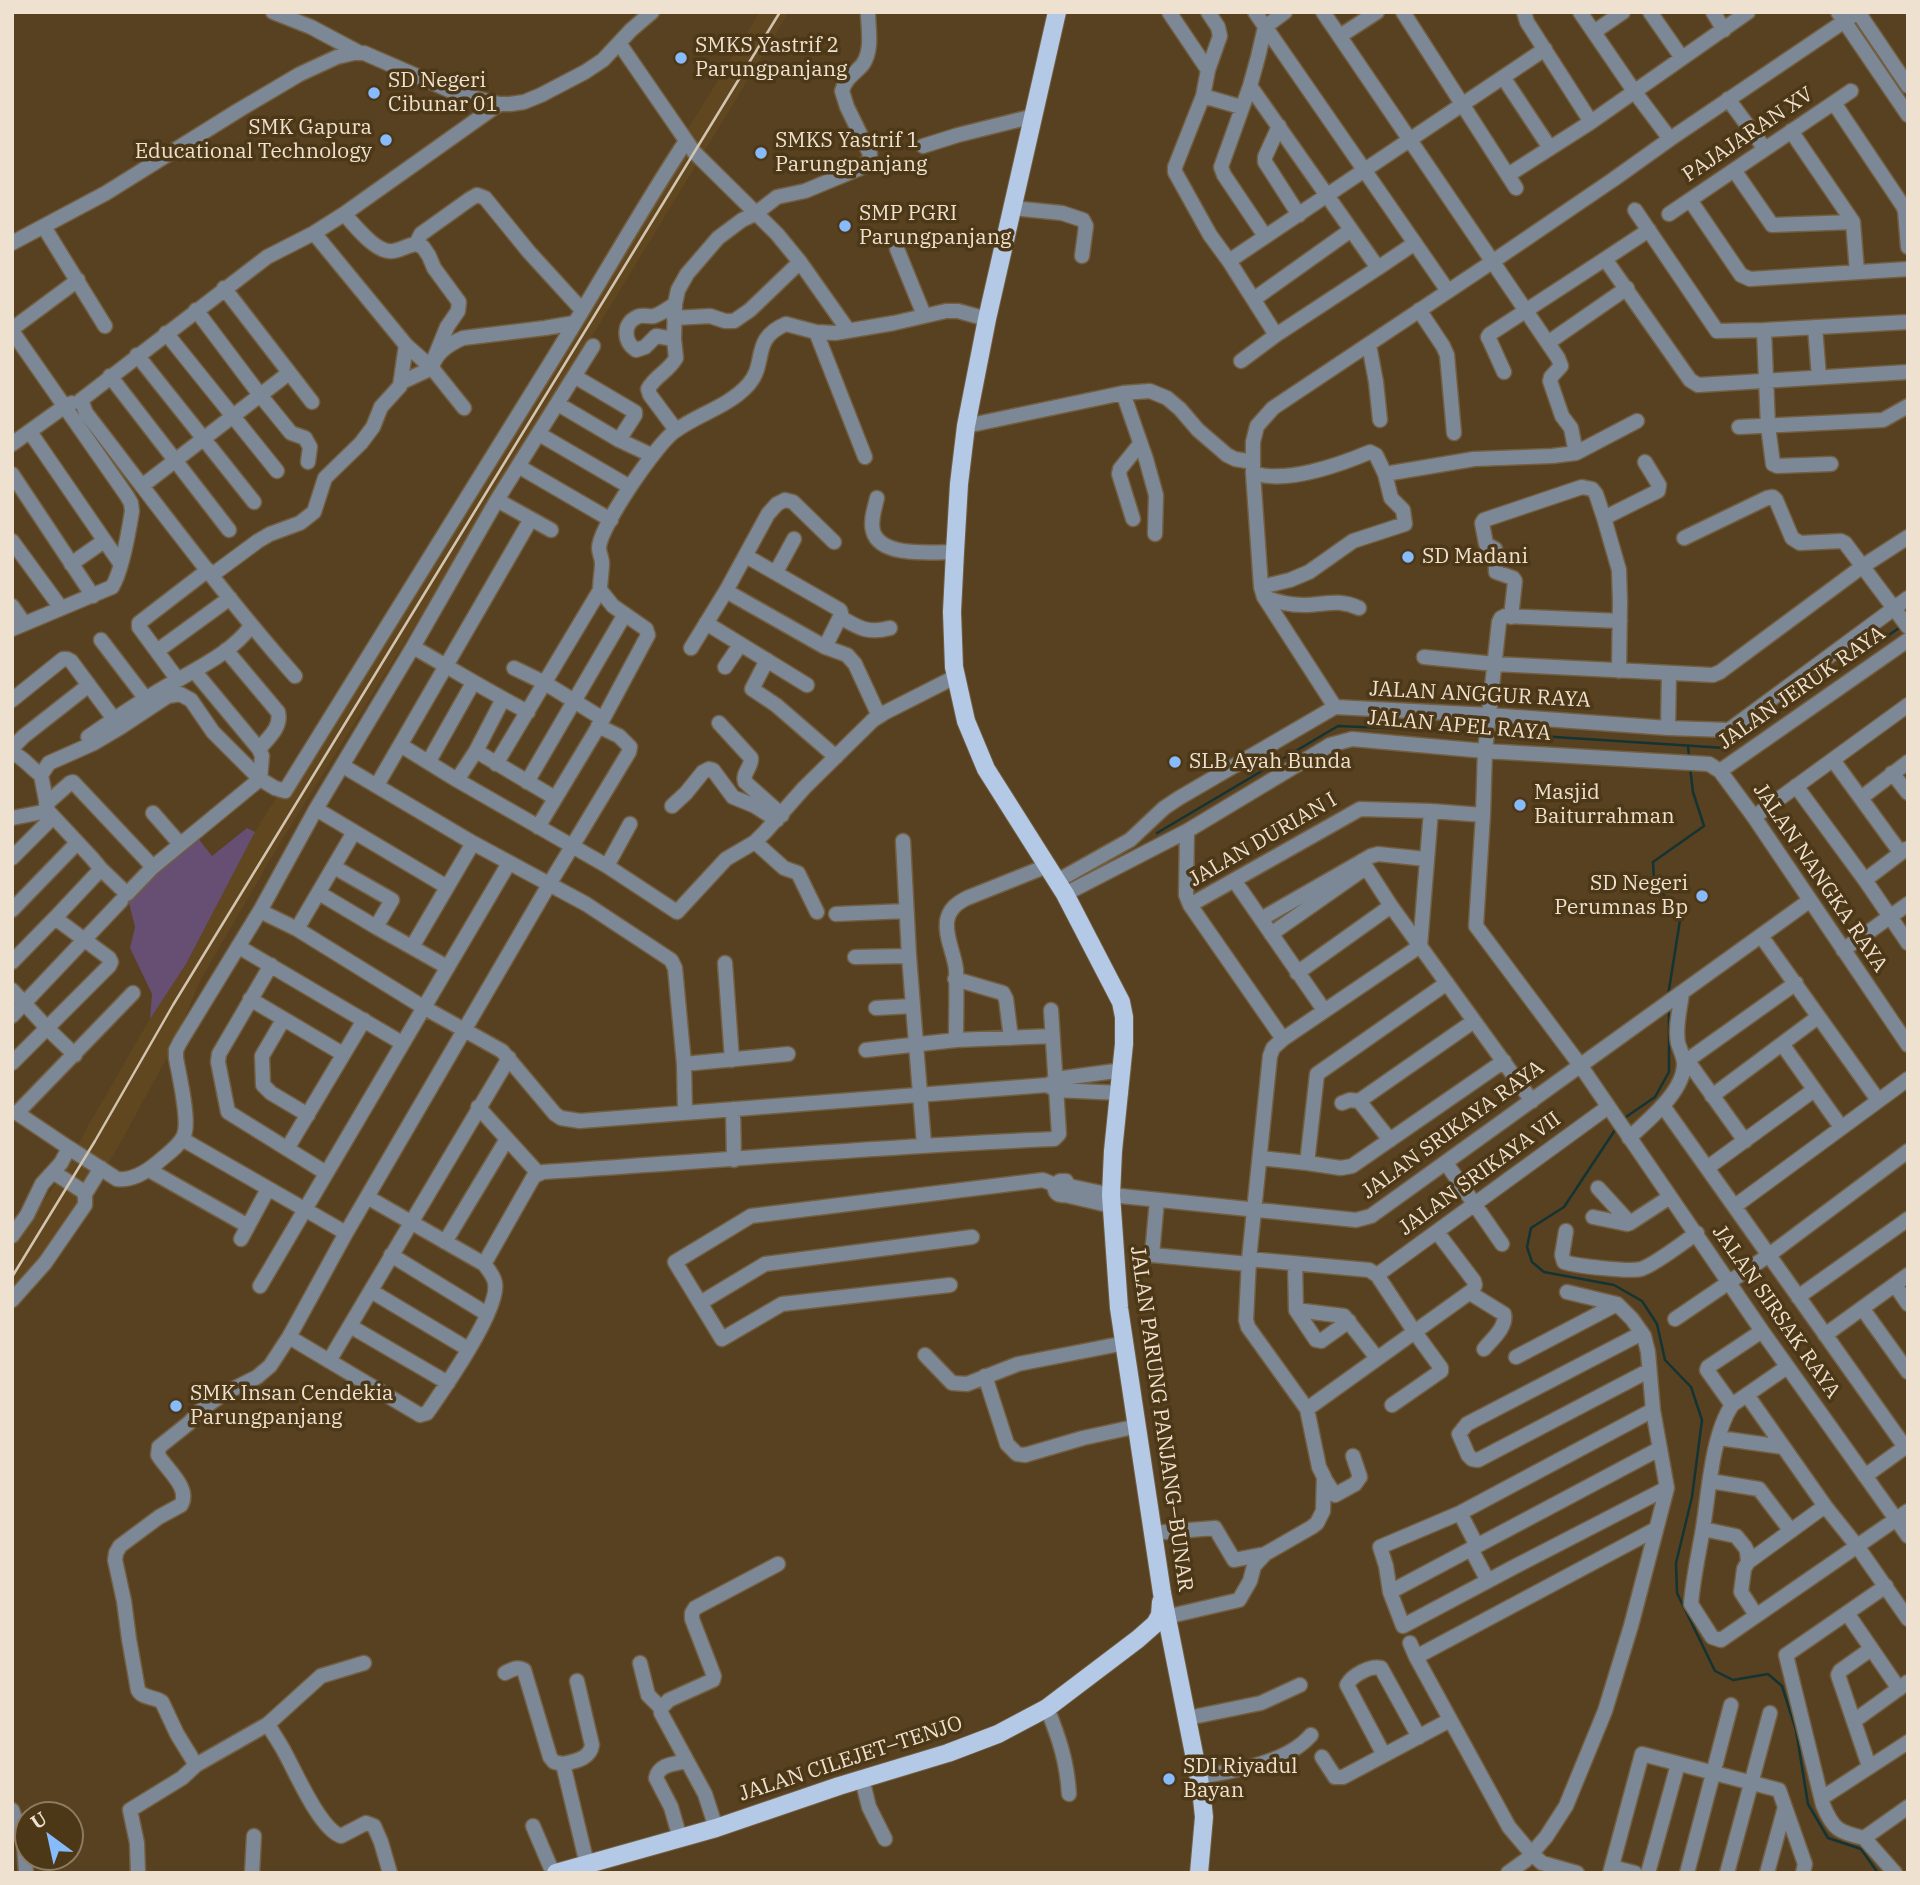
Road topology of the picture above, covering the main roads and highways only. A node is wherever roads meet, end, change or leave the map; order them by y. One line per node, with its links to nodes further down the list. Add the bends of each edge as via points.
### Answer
1 (1057, 12): 2 (main road, JALAN PARUNG PANJANG–BUNAR, via 966,426 952,612 955,677 966,721 986,769 1061,888 1121,1002 1123,1070 1112,1174 1119,1308)
2 (1162, 1593): 3 (main road, JALAN CILEJET–TENJO, via 1160,1615); 4 (main road, JALAN PARUNG PANJANG–BUNAR)
3 (1138, 1639): 4 (main road, via 1155,1633); 5 (main road, JALAN CILEJET–TENJO, via 1047,1708 998,1734)
4 (1172, 1648): 7 (main road, JALAN PARUNG PANJANG–BUNAR, via 1204,1817)
5 (593, 1866): 6 (main road, JALAN CILEJET–TENJO)
6 (554, 1873)
7 (1199, 1873)

